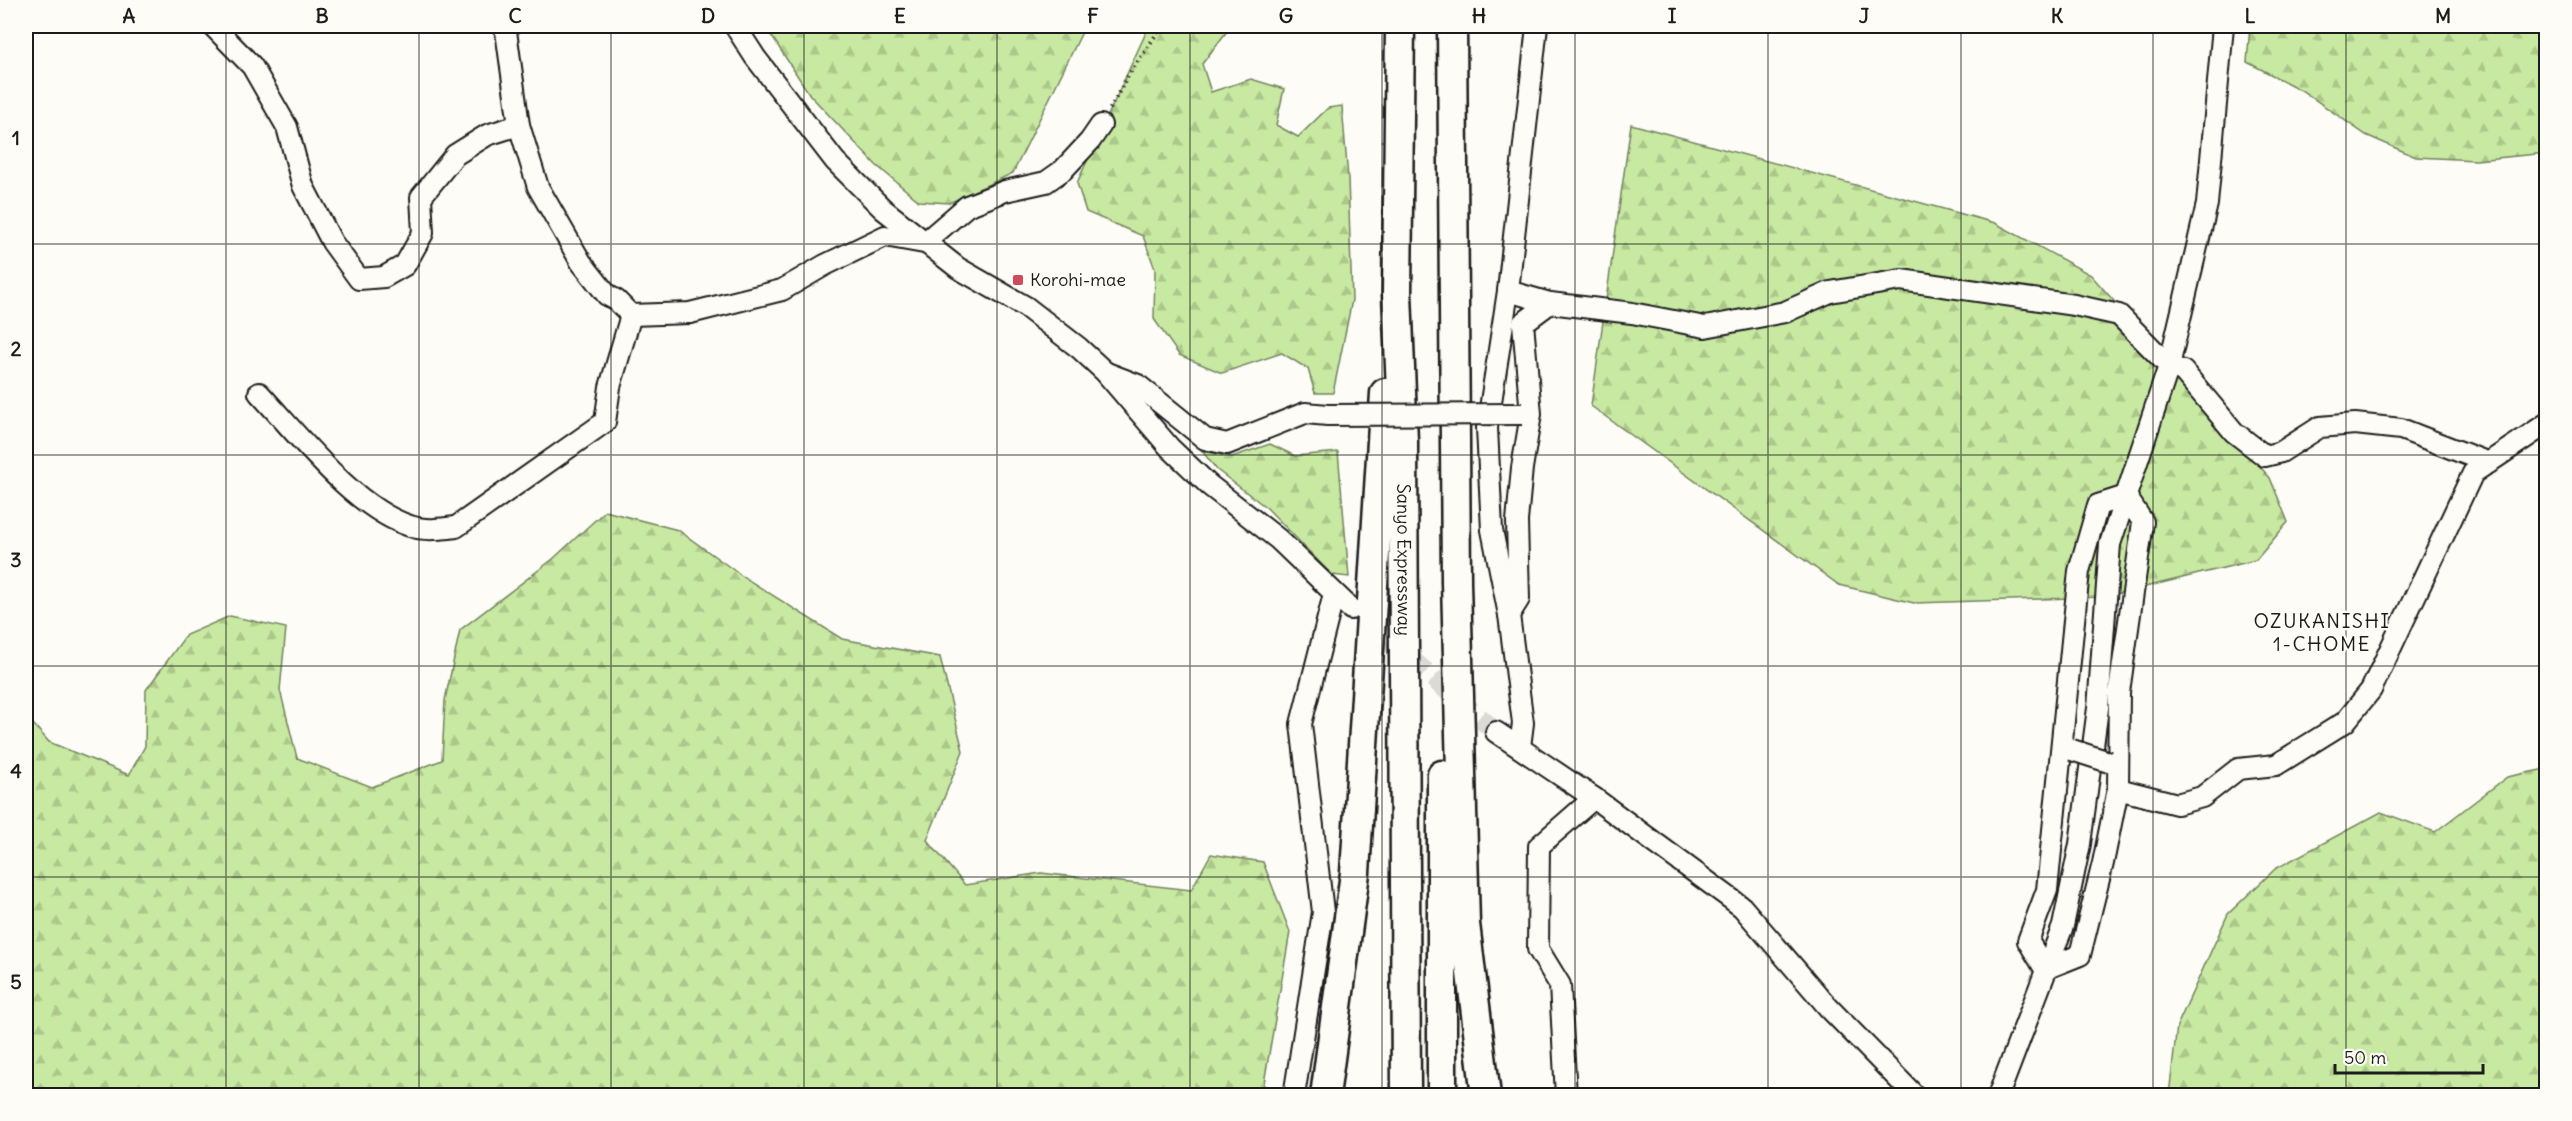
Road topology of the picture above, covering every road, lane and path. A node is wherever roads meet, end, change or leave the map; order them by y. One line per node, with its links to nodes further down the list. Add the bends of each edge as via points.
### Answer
1 (213, 26): 9 (street, via 252,66 287,127 303,186 333,242 359,279 384,277 405,265 423,233 421,197 455,155 486,135)
2 (503, 26): 9 (street)
3 (735, 26): 11 (street, via 835,161)
4 (1162, 26): 10 (path)
5 (1400, 26): 13 (highway, Sanyo Expressway)
6 (1451, 26): 36 (highway, Sanyo Expressway, via 1442,673); 37 (highway, via 1456,582 1465,924)
7 (1537, 26): 12 (street)
8 (2223, 26): 16 (street, via 2207,204)
9 (519, 125): 15 (street, via 538,187 581,262 607,295)
10 (1101, 125): 11 (street, via 1063,170 1046,183 1005,191 967,206)
11 (924, 243): 15 (street, via 885,236 782,290 690,313); 17 (street, via 958,268 1026,307)
12 (1508, 291): 14 (street); 25 (street, via 1487,428 1492,530)
13 (1397, 294): 34 (highway, via 1385,385 1355,873); 35 (highway, Sanyo Expressway, via 1403,464)
14 (1550, 303): 16 (street, via 1705,327 1785,312 1830,292 1901,280 2119,315); 19 (street, via 1523,323)
15 (631, 315): 18 (street, via 604,422 456,527 412,527 384,515 341,480)
16 (2169, 366): 21 (street, via 2183,371 2234,432 2265,456 2281,452 2320,427 2355,424 2401,429); 22 (street)
17 (1105, 372): 19 (street, bridge, via 1138,385 1205,439 1227,444 1305,413); 23 (street, via 1170,448 1209,485 1278,539)
18 (259, 393)
19 (1527, 414): 25 (street, via 1517,521 1519,599)
20 (2547, 424): 21 (street)
21 (2488, 463): 30 (street, via 2474,473 2371,690 2345,722 2276,765 2238,769 2202,797 2177,804)
22 (2126, 496): 28 (street, via 2098,505 2079,571); 29 (street, via 2143,522 2119,692); 32 (street, via 2110,544 2098,708 2080,844 2063,926)
23 (1334, 594): 24 (street); 33 (street, via 1301,723 1323,912)
24 (1351, 609)
25 (1509, 615): 27 (street, via 1523,723)
26 (1496, 732): 27 (street)
27 (1520, 747): 31 (street)
28 (2067, 748): 29 (street, bridge); 32 (street, via 2047,890 2028,941)
29 (2114, 764): 30 (street)
30 (2118, 789): 32 (street, via 2080,955)
31 (1594, 798): 38 (street, via 1539,846 1538,949 1560,986); 39 (street, via 1742,907 1828,1007)
32 (2045, 969): 40 (street)
33 (1294, 1095)
34 (1325, 1095)
35 (1406, 1095)
36 (1442, 1095)
37 (1486, 1095)
38 (1566, 1095)
39 (1915, 1095)
40 (1998, 1095)

